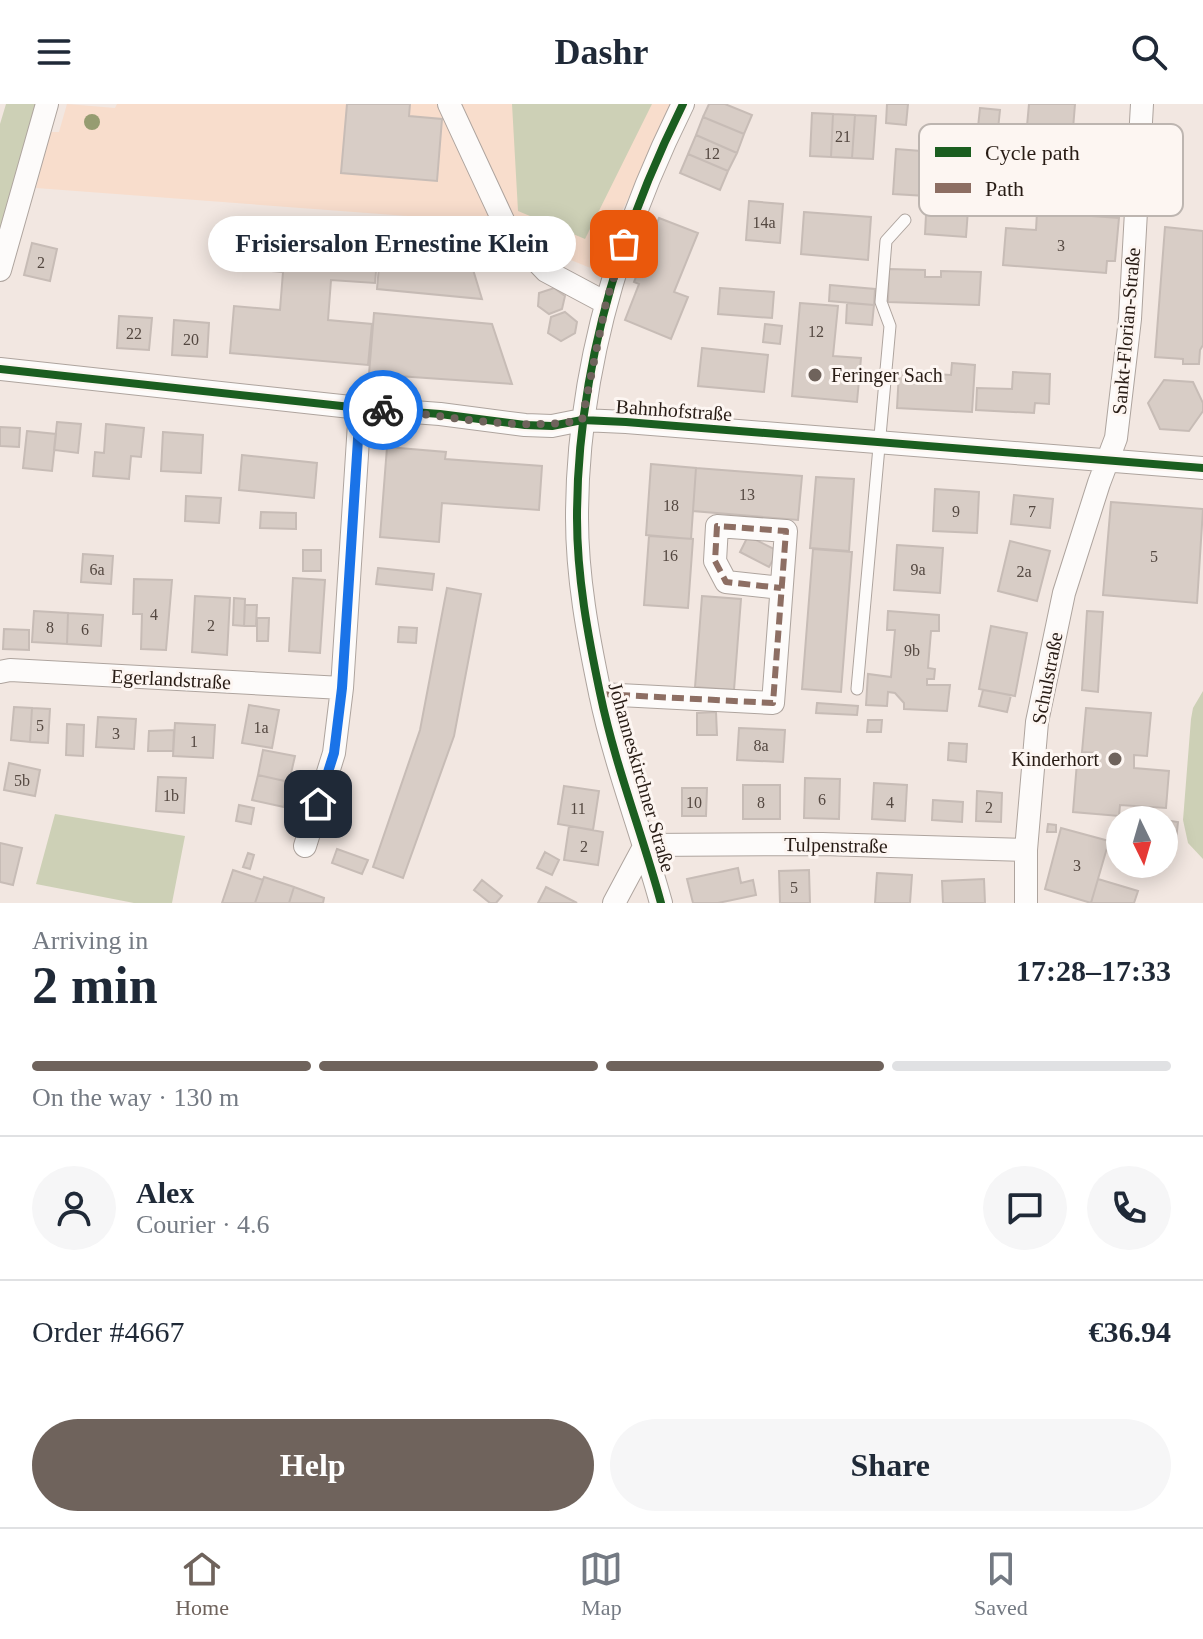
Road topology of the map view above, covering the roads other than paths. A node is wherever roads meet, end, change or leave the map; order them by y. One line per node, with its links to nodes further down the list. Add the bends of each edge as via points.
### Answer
1 (47, 104): 8 (street)
2 (449, 104): 9 (street, via 508,231 546,271)
3 (683, 104): 9 (street, Johanneskirchner Straße, via 633,215)
4 (1142, 104): 5 (street, Sankt-Florian-Straße)
5 (1141, 124)
6 (1136, 216): 14 (street, Sankt-Florian-Straße, via 1116,438)
7 (905, 220): 13 (lane, via 886,241 881,302 890,326)
8 (0, 270)
9 (606, 303): 12 (street, Johanneskirchner Straße)
10 (0, 369): 11 (street, Bahnhofstraße)
11 (360, 408): 12 (street, Bahnhofstraße, via 525,425); 18 (street)
12 (582, 420): 13 (street, Bahnhofstraße); 20 (street, Johanneskirchner Straße, via 577,519 581,580)
13 (880, 443): 14 (street, Bahnhofstraße); 19 (lane)
14 (1107, 460): 15 (street, Bahnhofstraße); 23 (street, Schulstraße, via 1064,593 1037,722)
15 (1203, 468)
16 (781, 588): 20 (street, via 773,703)
17 (0, 672): 18 (street, Egerlandstraße)
18 (342, 688): 22 (street, via 334,753)
19 (857, 689)
20 (600, 694): 21 (street, Johanneskirchner Straße)
21 (645, 845): 23 (street, Tulpenstraße); 24 (street); 25 (street, Johanneskirchner Straße)
22 (305, 846)
23 (1026, 850): 26 (street, Schulstraße)
24 (614, 903)
25 (661, 903)
26 (1026, 903)

